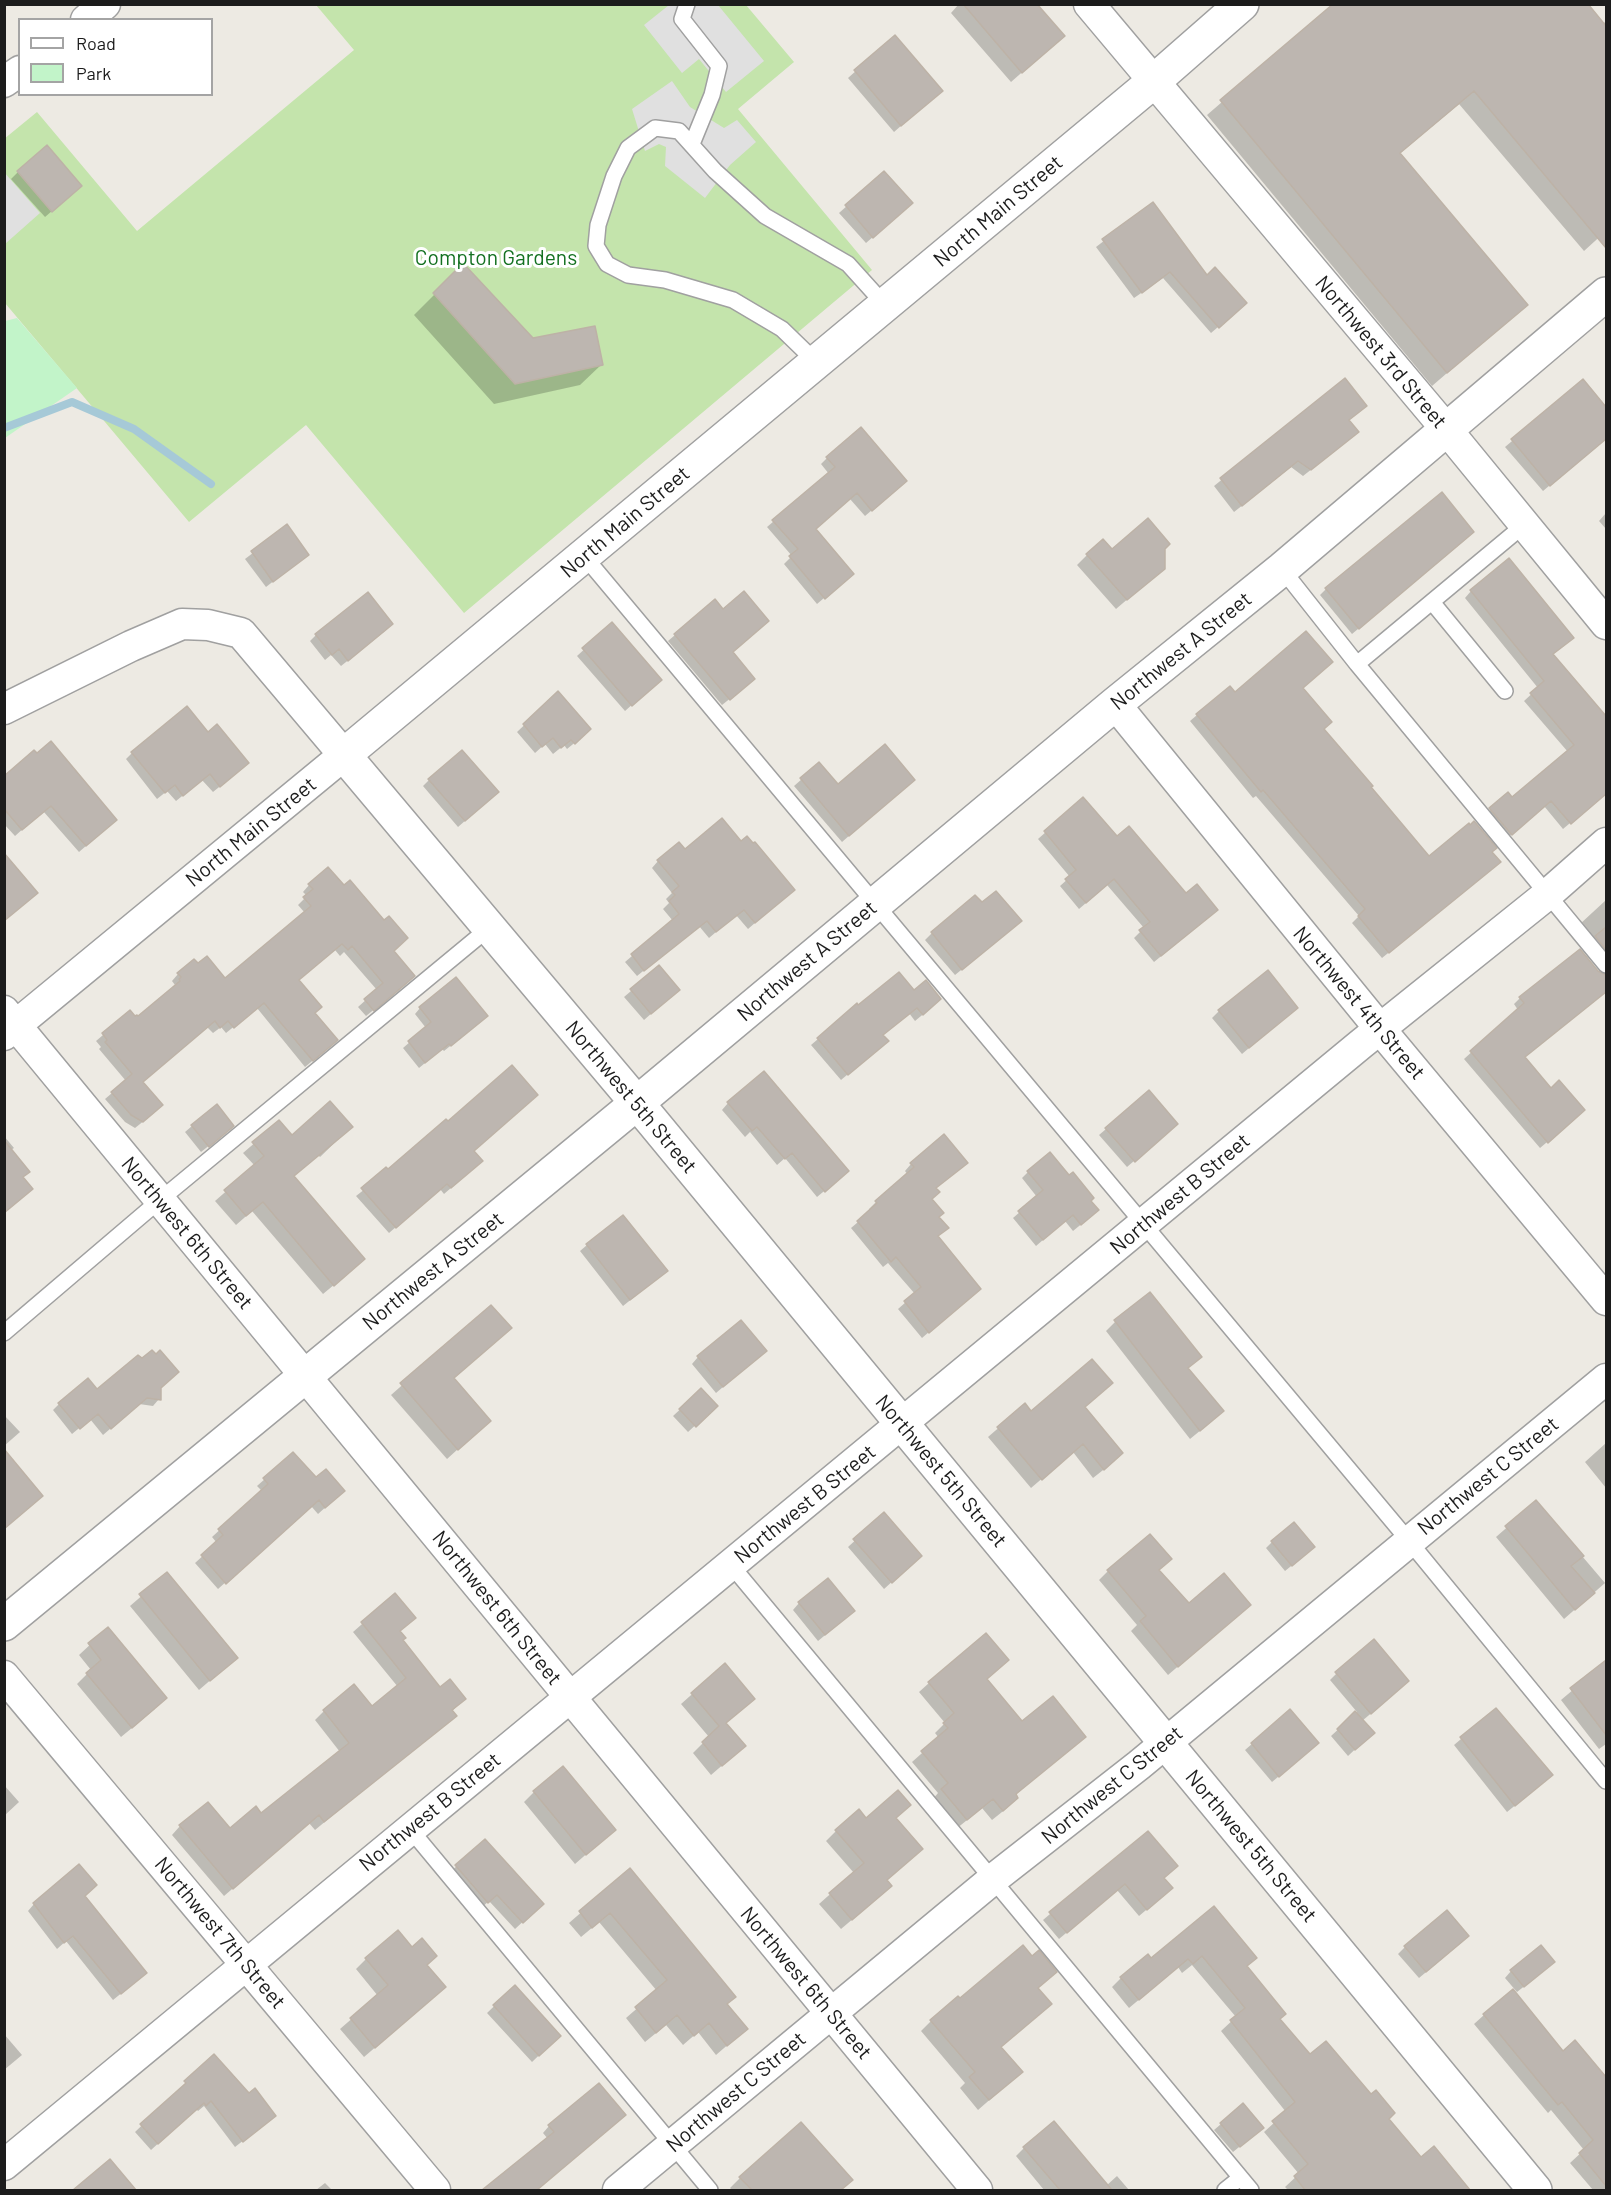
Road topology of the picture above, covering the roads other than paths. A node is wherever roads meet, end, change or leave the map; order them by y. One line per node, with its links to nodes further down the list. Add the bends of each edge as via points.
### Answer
1 (105, 4): 5 (street)
2 (687, 4): 9 (lane, via 682,19 720,66)
3 (1089, 4): 8 (street, Northwest 3rd Street)
4 (1242, 4): 8 (street, North Main Street)
5 (88, 18)
6 (18, 72): 7 (street)
7 (4, 82)
8 (1153, 82): 11 (street, North Main Street); 13 (street, Northwest 3rd Street)
9 (692, 144): 11 (lane, via 715,171 765,216 848,264); 12 (lane, via 679,130 655,128 628,148 598,225 596,246 607,264 628,275 665,280 733,300 782,329)
10 (1606, 294): 13 (street, Northwest A Street)
11 (885, 305): 12 (street, North Main Street)
12 (816, 362): 15 (street, North Main Street)
13 (1447, 430): 14 (street, Northwest 3rd Street); 16 (street, Northwest A Street)
14 (1524, 525): 17 (lane); 18 (street, Northwest 3rd Street)
15 (584, 556): 23 (street, North Main Street); 26 (lane)
16 (1282, 569): 19 (lane); 21 (street, Northwest A Street)
17 (1432, 602): 19 (lane); 20 (lane)
18 (1606, 624)
19 (1357, 664): 25 (lane)
20 (1505, 691)
21 (1115, 704): 26 (street, Northwest A Street); 30 (street, Northwest 4th Street)
22 (4, 709): 23 (street, via 182,624 208,625 241,633)
23 (344, 755): 27 (street, Northwest 5th Street); 29 (street, North Main Street)
24 (1606, 843): 25 (street, Northwest B Street)
25 (1548, 894): 28 (lane); 30 (street, Northwest B Street)
26 (876, 904): 31 (street, Northwest A Street); 33 (lane)
27 (489, 928): 31 (street, Northwest 5th Street); 32 (lane)
28 (1606, 965)
29 (8, 1024): 32 (street, Northwest 6th Street)
30 (1380, 1029): 33 (street, Northwest B Street); 34 (street, Northwest 4th Street)
31 (637, 1103): 36 (street, Northwest A Street); 38 (street, Northwest 5th Street)
32 (160, 1200): 35 (lane); 36 (street, Northwest 6th Street)
33 (1144, 1224): 38 (street, Northwest B Street); 39 (lane)
34 (1606, 1300)
35 (4, 1333)
36 (305, 1376): 41 (street, Northwest A Street); 43 (street, Northwest 6th Street)
37 (1606, 1379): 39 (street, Northwest C Street)
38 (902, 1424): 40 (street, Northwest B Street); 44 (street, Northwest 5th Street)
39 (1409, 1541): 44 (street, Northwest C Street); 45 (lane)
40 (731, 1565): 43 (street, Northwest B Street); 47 (lane)
41 (4, 1624)
42 (4, 1676): 48 (street, Northwest 7th Street)
43 (570, 1697): 46 (street, Northwest B Street); 49 (street, Northwest 6th Street)
44 (1165, 1743): 47 (street, Northwest C Street); 59 (street, Northwest 5th Street)
45 (1606, 1781)
46 (410, 1829): 48 (street, Northwest B Street); 50 (lane)
47 (992, 1880): 49 (street, Northwest C Street); 52 (lane)
48 (246, 1964): 51 (street, Northwest B Street); 53 (street, Northwest 7th Street)
49 (831, 2013): 50 (street, Northwest C Street); 56 (street, Northwest 6th Street)
50 (672, 2145): 54 (street, Northwest C Street); 55 (lane)
51 (4, 2165)
52 (1240, 2178): 57 (lane); 58 (lane)
53 (435, 2190)
54 (618, 2190)
55 (710, 2190)
56 (977, 2190)
57 (1225, 2190)
58 (1251, 2190)
59 (1535, 2190)

